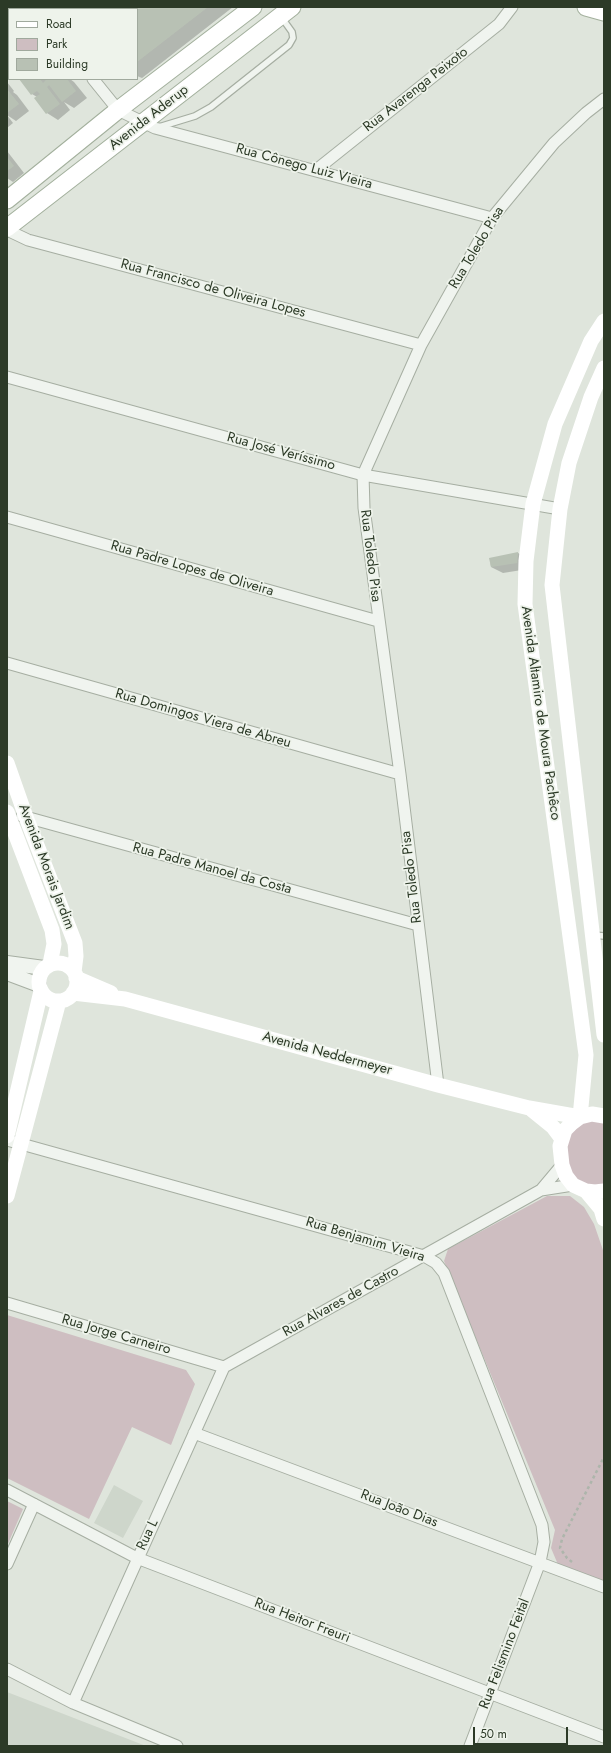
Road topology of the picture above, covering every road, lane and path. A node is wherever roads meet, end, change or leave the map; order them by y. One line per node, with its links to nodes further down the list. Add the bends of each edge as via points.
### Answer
1 (253, 7): 8 (main road, Avenida Aderup)
2 (512, 7): 10 (street, Rua Avarenga Peixoto, via 499,24)
3 (586, 7): 5 (main road)
4 (286, 11): 9 (main road, Avenida Aderup); 9 (lane, via 293,38 289,45 211,108 195,116)
5 (604, 12)
6 (94, 80): 8 (street)
7 (604, 98): 12 (street, Rua Toledo Pisa, via 554,143)
8 (118, 110): 9 (street, Rua Cônego Luiz Vieira); 11 (main road, Avenida Aderup)
9 (149, 126): 10 (street, Rua Cônego Luiz Vieira); 13 (main road, Avenida Aderup)
10 (316, 170): 12 (street, Rua Cônego Luiz Vieira)
11 (7, 200)
12 (492, 218): 15 (street, Rua Toledo Pisa)
13 (7, 229): 15 (street, Rua Francisco de Oliveira Lopes, via 28,240)
14 (604, 320): 19 (main road, Avenida Altamiro de Moura Pachêco, via 591,341 556,424)
15 (421, 345): 18 (street, Rua Toledo Pisa)
16 (604, 368): 20 (main road, Avenida Altamiro de Moura Pachêco, via 591,397 569,463)
17 (7, 377): 18 (street, Rua José Veríssimo)
18 (362, 475): 19 (street, Rua José Veríssimo); 22 (street, Rua Toledo Pisa)
19 (533, 504): 20 (street, Rua José Veríssimo); 42 (main road, Avenida Altamiro de Moura Pachêco, via 526,561 525,604 586,1055)
20 (560, 509): 29 (main road, Avenida Altamiro de Moura Pachêco, via 552,585)
21 (7, 516): 22 (street, Rua Padre Lopes de Oliveira)
22 (378, 621): 25 (street, Rua Toledo Pisa)
23 (7, 663): 25 (street, Rua Domingos Viera de Abreu)
24 (7, 763): 27 (main road, Avenida Morais Jardim)
25 (400, 774): 28 (street, Rua Toledo Pisa)
26 (7, 812): 27 (street, Rua Padre Manoel da Costa); 31 (main road, Avenida Morais Jardim, via 52,930 54,944)
27 (26, 817): 28 (street, Rua Padre Manoel da Costa); 33 (main road, Avenida Morais Jardim, via 75,943)
28 (418, 925): 39 (street, Rua Toledo Pisa)
29 (598, 935): 38 (main road, Avenida Altamiro de Moura Pachêco)
30 (7, 962): 31 (street)
31 (47, 966): 33 (main road, via 66,964); 34 (main road, via 41,973)
32 (7, 973): 34 (street)
33 (75, 974): 35 (main road, via 77,983); 36 (main road, Avenida Neddermeyer)
34 (40, 988): 37 (main road, via 49,999); 43 (main road)
35 (73, 993): 36 (main road, Avenida Neddermeyer); 37 (main road)
36 (125, 999): 39 (main road, Avenida Neddermeyer)
37 (60, 1001): 45 (main road)
38 (604, 1035)
39 (438, 1085): 40 (main road, Avenida Neddermeyer)
40 (530, 1108): 42 (main road, Avenida Neddermeyer); 44 (main road, Avenida Neddermeyer, via 553,1127)
41 (604, 1116): 42 (main road, Avenida Neddermeyer, via 592,1114)
42 (580, 1117): 44 (main road, via 565,1130)
43 (7, 1136)
44 (562, 1139): 46 (main road)
45 (14, 1142): 50 (main road); 52 (street, Rua Benjamim Vieira)
46 (562, 1165): 47 (main road, via 566,1176); 48 (street, Rua Alvares de Castro)
47 (579, 1188): 48 (street, Rua Alvares de Castro); 49 (main road, via 595,1192); 51 (main road, via 601,1210)
48 (541, 1190): 52 (street, Rua Alvares de Castro)
49 (604, 1191)
50 (7, 1196)
51 (604, 1219)
52 (424, 1256): 54 (street, Rua Alvares de Castro); 60 (street, Rua Benjamim Vieira, via 436,1263 444,1273 542,1525 544,1542)
53 (7, 1303): 54 (street, Rua Jorge Carneiro)
54 (224, 1366): 55 (street, Rua L)
55 (194, 1433): 59 (street, Rua L); 60 (street, Rua João Dias)
56 (604, 1457): 62 (path, via 562,1539 560,1548 567,1558)
57 (7, 1490): 58 (street, Rua Heitor Freuri)
58 (34, 1504): 59 (street, Rua Heitor Freuri); 61 (street)
59 (137, 1558): 65 (street, Rua Heitor Freuri); 66 (street, Rua L)
60 (540, 1562): 63 (street, Rua João Dias); 65 (street, Rua Felismino Feital)
61 (7, 1564)
62 (577, 1565)
63 (604, 1587)
64 (7, 1669): 66 (street)
65 (490, 1693): 67 (street, Rua Heitor Freuri); 69 (street, Rua Felismino Feital)
66 (73, 1703): 68 (street)
67 (604, 1737)
68 (177, 1746)
69 (470, 1746)

